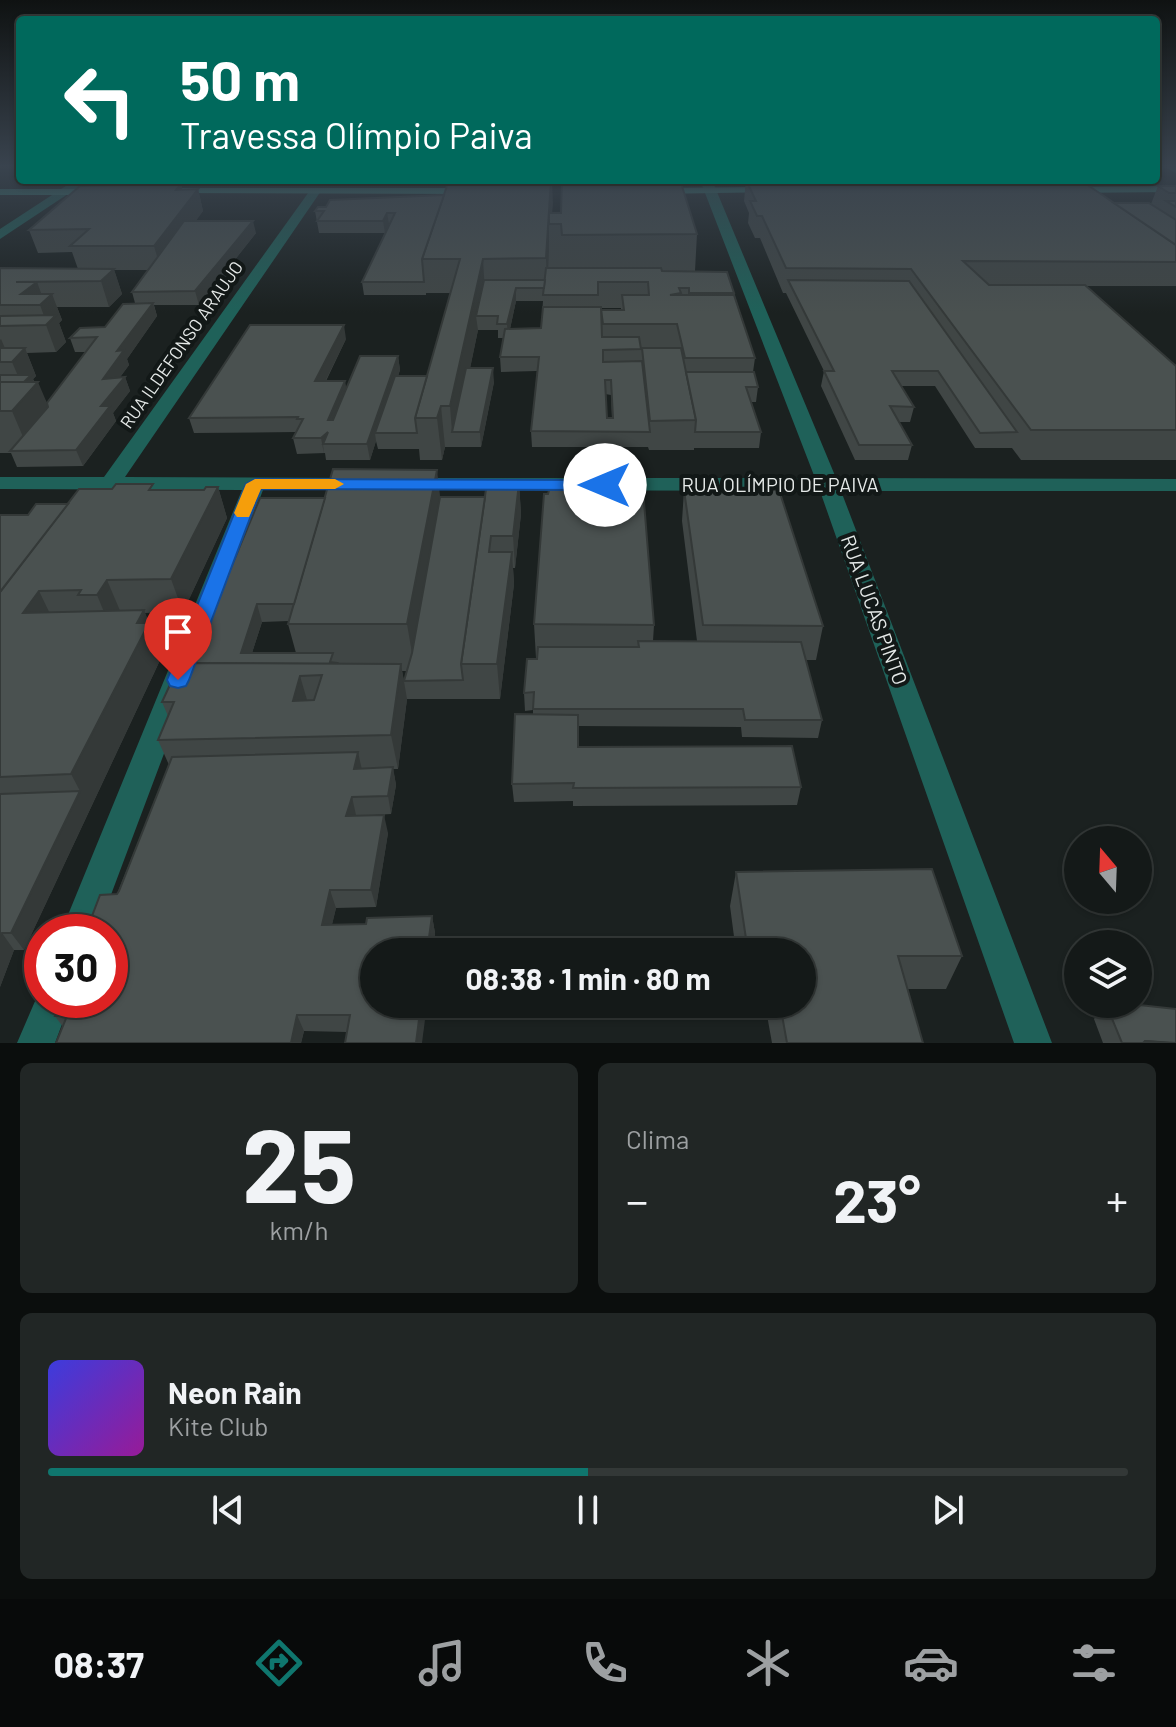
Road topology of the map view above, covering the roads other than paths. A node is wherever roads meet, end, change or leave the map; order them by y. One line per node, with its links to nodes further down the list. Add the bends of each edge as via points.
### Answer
1 (30, 216): 4 (street)
2 (298, 216): 6 (street, RUA ILDEFONSO ARAUJO)
3 (721, 216): 8 (street, RUA LUCAS PINTO)
4 (0, 235)
5 (0, 483): 6 (street, RUA OLÍMPIO DE PAIVA)
6 (110, 484): 7 (street, RUA OLÍMPIO DE PAIVA)
7 (255, 484): 8 (street, RUA OLÍMPIO DE PAIVA); 10 (street)
8 (828, 485): 9 (street, RUA OLÍMPIO DE PAIVA); 13 (street, RUA LUCAS PINTO)
9 (1176, 485)
10 (86, 914)
11 (45, 1018): 12 (street)
12 (36, 1043)
13 (1033, 1043)

